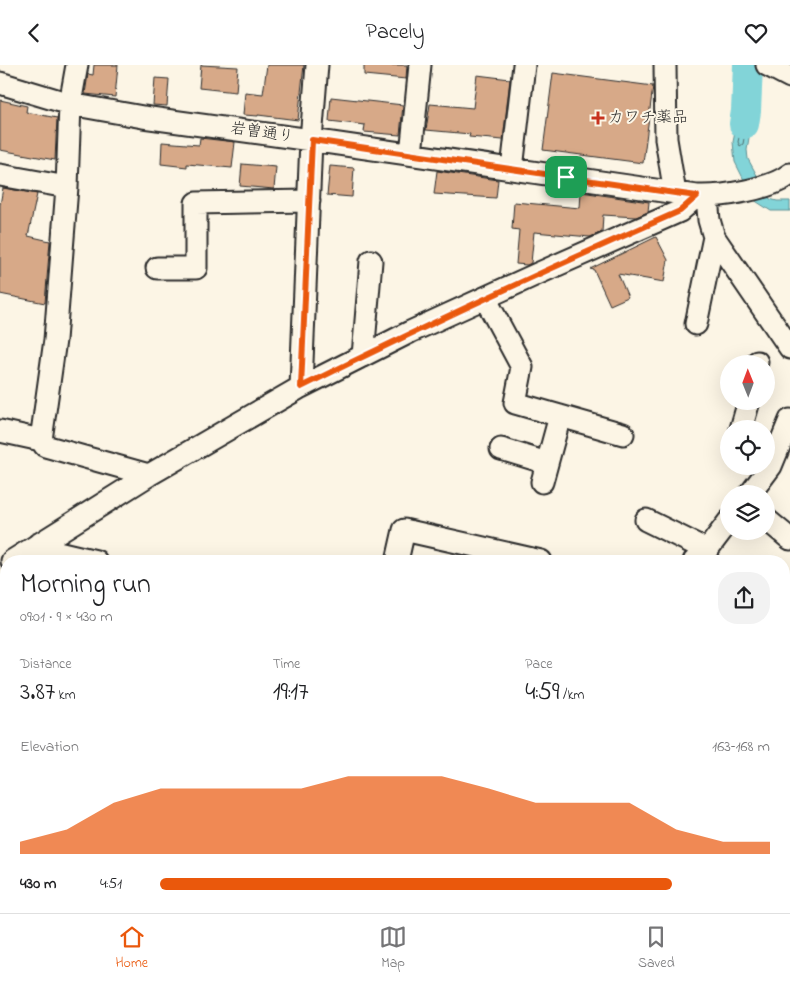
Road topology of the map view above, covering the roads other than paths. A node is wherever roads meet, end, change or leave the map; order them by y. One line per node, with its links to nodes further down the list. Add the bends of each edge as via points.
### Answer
1 (77, 65): 9 (street)
2 (316, 65): 10 (street)
3 (420, 65): 11 (street)
4 (524, 65): 12 (street)
5 (665, 65): 16 (street, via 666,139)
6 (767, 65): 7 (street)
7 (790, 77)
8 (0, 83): 9 (street, 岩曽通り)
9 (70, 104): 10 (street, 岩曽通り); 15 (street)
10 (312, 140): 11 (street, 岩曽通り); 18 (street)
11 (411, 154): 12 (street, 岩曽通り)
12 (512, 169): 16 (street, 岩曽通り)
13 (790, 174): 17 (street, 岩曽通り, via 755,189)
14 (0, 175): 15 (street)
15 (67, 187): 31 (street, via 55,340)
16 (675, 193): 17 (street, 岩曽通り)
17 (702, 197): 19 (street); 22 (street, via 680,211)
18 (309, 201): 21 (street, via 196,203 196,268); 26 (street)
19 (714, 237): 23 (street); 24 (street)
20 (371, 261): 25 (street)
21 (157, 267)
22 (485, 298): 25 (street); 27 (street, via 522,367 515,403)
23 (696, 324)
24 (790, 348)
25 (363, 356): 26 (street)
26 (301, 387): 34 (street)
27 (560, 416): 30 (street); 33 (street, via 544,472)
28 (789, 424): 32 (street)
29 (0, 431): 31 (street)
30 (623, 434)
31 (41, 440): 34 (street, via 45,446)
32 (775, 442)
33 (501, 449)
34 (149, 475): 39 (street)
35 (646, 520): 44 (street)
36 (775, 526): 38 (street)
37 (720, 532): 44 (street)
38 (790, 539)
39 (38, 544): 40 (street); 41 (street)
40 (21, 555)
41 (70, 555)
42 (398, 555): 43 (street, via 404,530)
43 (514, 555)
44 (701, 555)

